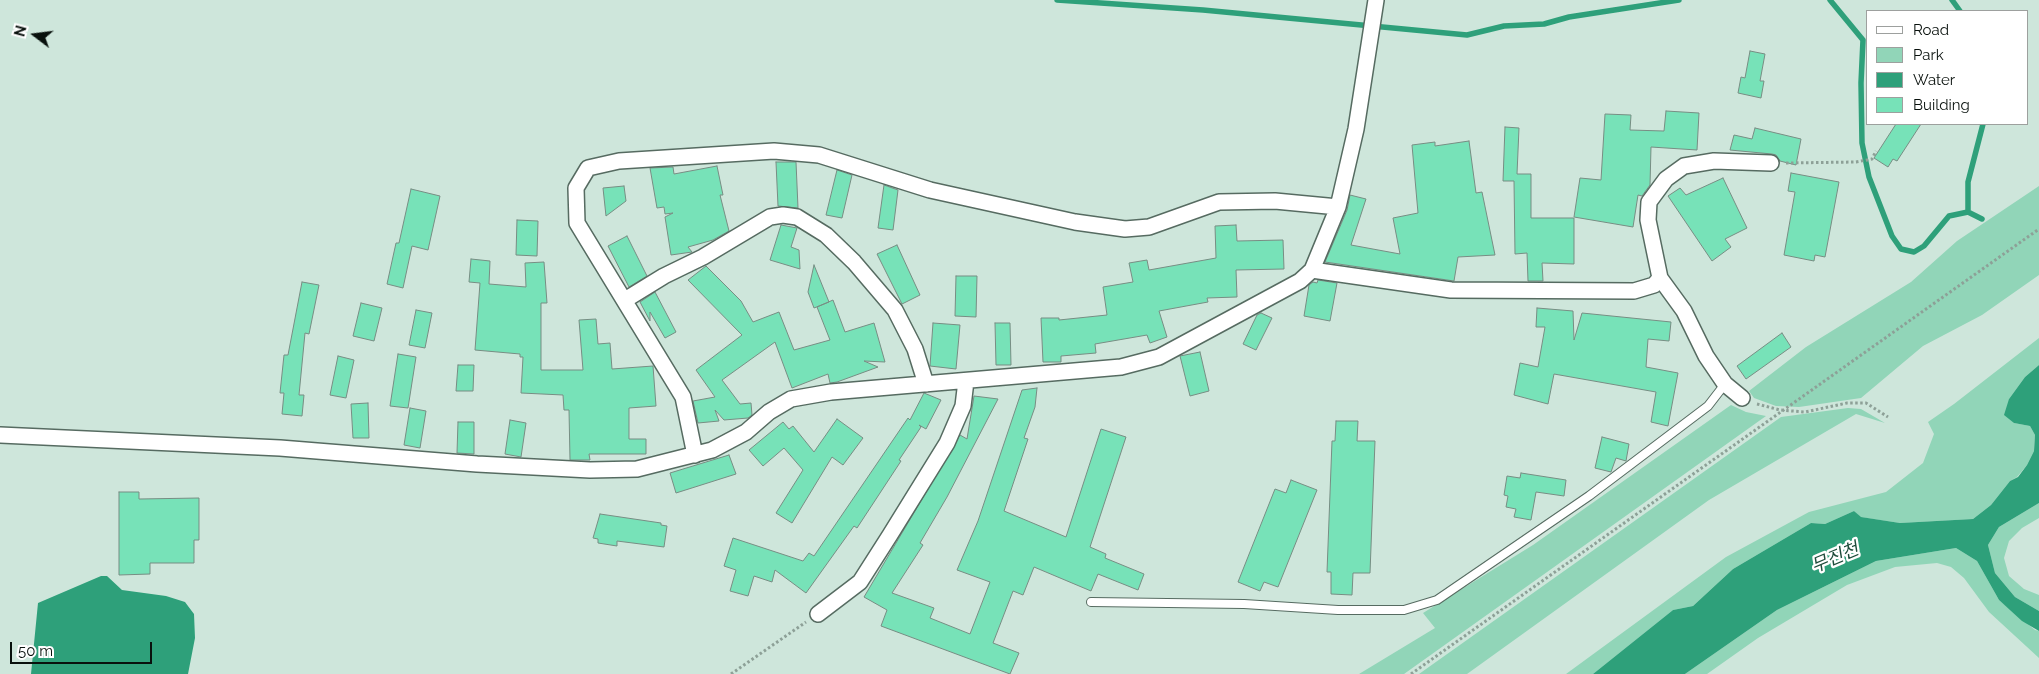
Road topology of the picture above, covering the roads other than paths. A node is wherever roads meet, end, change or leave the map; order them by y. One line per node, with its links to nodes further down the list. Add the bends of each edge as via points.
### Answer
1 (1376, 0): 3 (street, via 1356,130)
2 (1771, 163): 5 (street, via 1714,160 1684,166 1666,179 1650,202 1648,220)
3 (1338, 208): 4 (street); 6 (street, via 1275,201 1219,202 1149,227 1125,229 1075,222 930,190 819,155 774,152 619,161 588,168 576,188 578,223 597,259)
4 (1312, 270): 5 (street, via 1451,290 1493,292 1634,291 1654,285); 7 (street, via 1300,280 1159,358 1120,366)
5 (1660, 278): 9 (street, via 1684,311 1706,356)
6 (625, 300): 8 (street, via 770,217 783,214 797,216 826,235 896,310 915,348); 12 (street, via 683,398)
7 (966, 381): 8 (street); 14 (street, via 963,406 947,443 890,536 860,582)
8 (926, 384): 12 (street, via 831,392 791,399 769,412 746,432 712,450)
9 (1725, 384): 10 (street); 13 (lane, via 1708,406 1589,496 1437,600 1404,610)
10 (1742, 398)
11 (0, 435): 12 (street, via 280,448 590,470 637,469)
12 (695, 454)
13 (1091, 602)
14 (818, 614)

